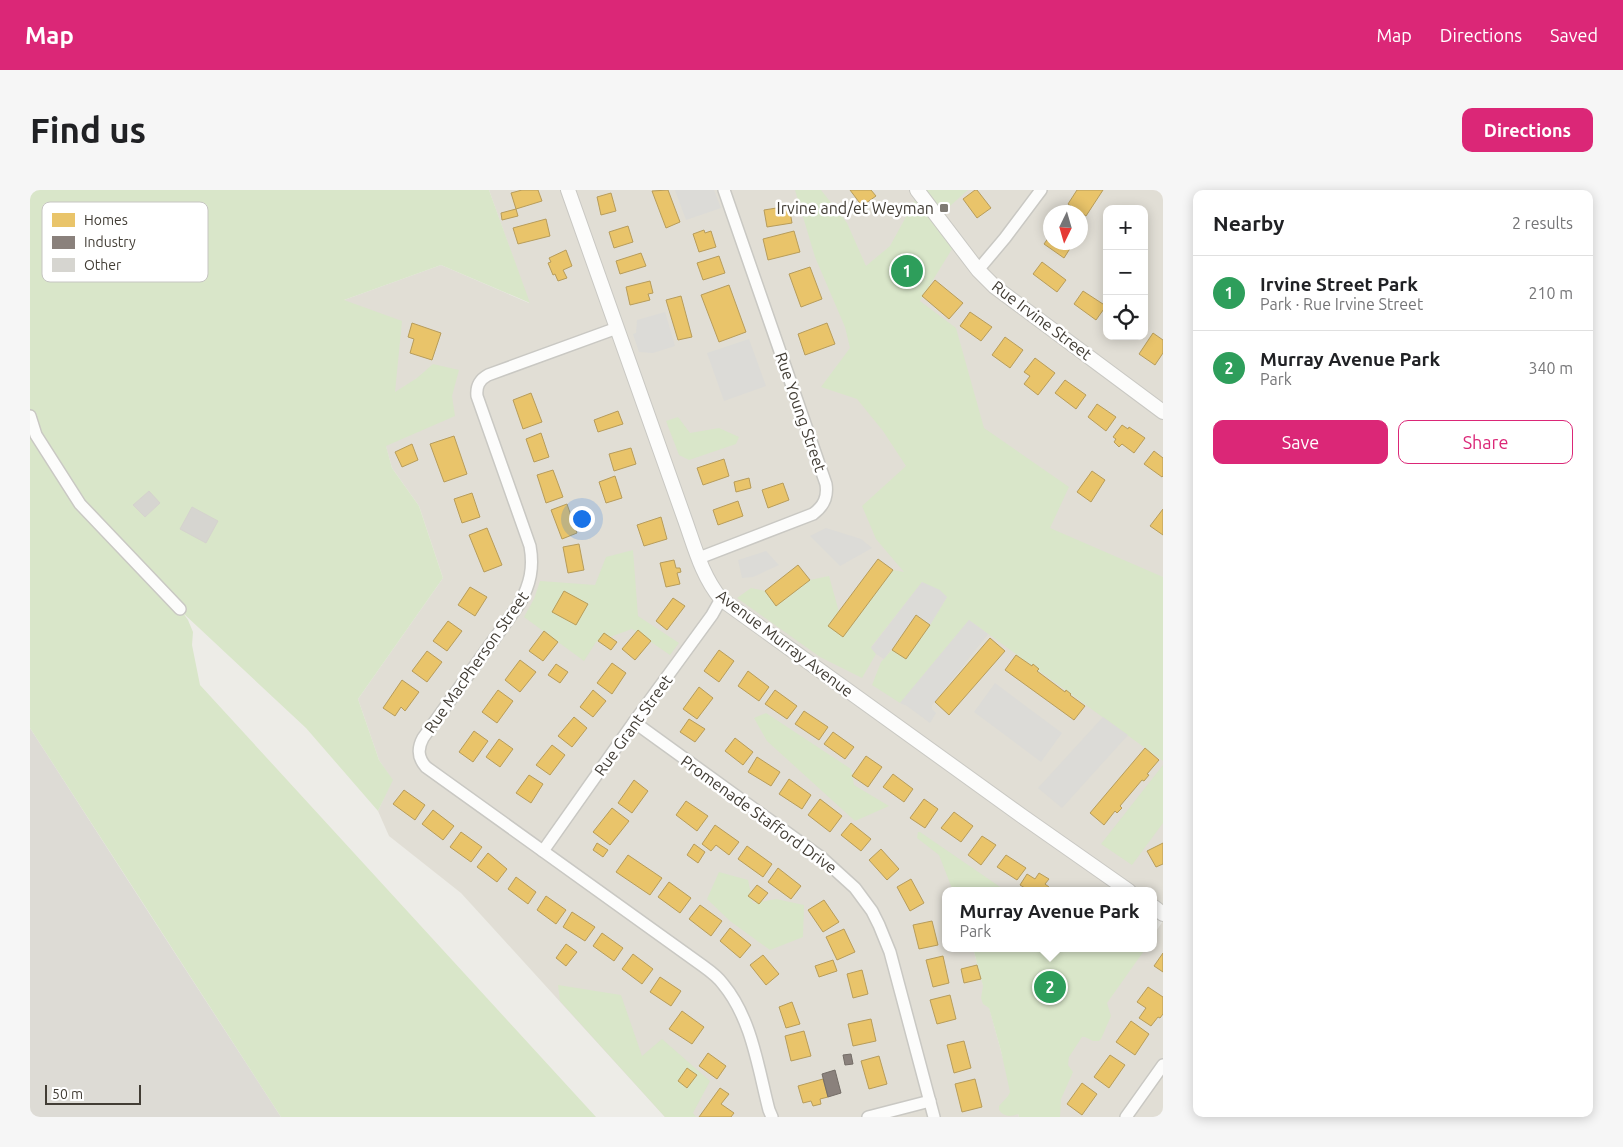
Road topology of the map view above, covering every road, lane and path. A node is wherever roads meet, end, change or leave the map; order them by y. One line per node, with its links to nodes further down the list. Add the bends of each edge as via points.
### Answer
1 (568, 190): 6 (street, Avenue Murray Avenue)
2 (724, 190): 9 (street, Rue Young Street, via 827,491 824,504 813,514)
3 (917, 190): 5 (street, Rue Irvine Street)
4 (1041, 190): 5 (street)
5 (978, 270): 7 (street, Rue Irvine Street, via 995,287)
6 (617, 328): 9 (street, Avenue Murray Avenue); 13 (street, Rue MacPherson Street, via 488,375 478,386 477,396 530,546 531,575 520,603 423,738 418,750 426,767)
7 (1163, 412)
8 (30, 416): 11 (street, via 36,435 80,504)
9 (698, 558): 10 (street, Avenue Murray Avenue, via 711,587)
10 (721, 599): 12 (street, Rue Grant Street); 14 (street, Avenue Murray Avenue)
11 (180, 609)
12 (634, 722): 13 (street, Rue Grant Street); 16 (street, Promenade Stafford Drive, via 822,858 855,888 872,911 890,952)
13 (543, 851): 17 (street, Rue MacPherson Street, via 703,966 723,984 746,1025)
14 (1124, 887)
15 (1163, 1065): 20 (street)
16 (930, 1102): 18 (street); 19 (street, Promenade Stafford Drive)
17 (772, 1117)
18 (868, 1117)
19 (934, 1117)
20 (1126, 1117)

